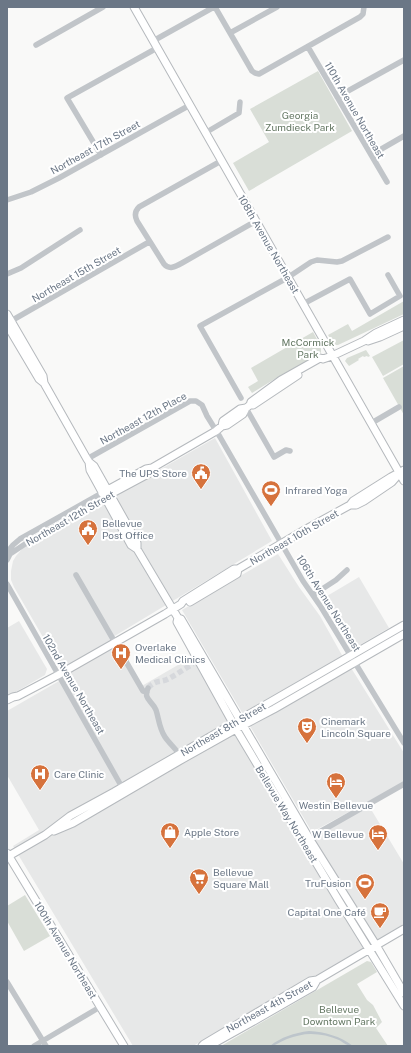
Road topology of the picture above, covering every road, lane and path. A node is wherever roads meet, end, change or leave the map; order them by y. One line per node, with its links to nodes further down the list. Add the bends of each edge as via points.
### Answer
1 (103, 7): 8 (street)
2 (134, 7): 7 (main road, 108th Avenue Northeast)
3 (215, 7): 6 (street); 7 (street)
4 (277, 7): 6 (street)
5 (364, 9): 9 (street, via 360,18)
6 (230, 33): 9 (street, via 252,71 259,74)
7 (153, 41): 10 (main road, 108th Avenue Northeast)
8 (36, 45)
9 (308, 47): 12 (street, 110th Avenue Northeast)
10 (157, 48): 14 (main road, 108th Avenue Northeast); 17 (street, via 67,98)
11 (404, 60): 12 (street)
12 (338, 97): 18 (street, 110th Avenue Northeast)
13 (240, 102): 15 (street, via 239,113)
14 (190, 105): 15 (main road, 108th Avenue Northeast); 17 (street, Northeast 17th Street)
15 (206, 133): 19 (main road, 108th Avenue Northeast)
16 (404, 136): 18 (street)
17 (100, 155): 21 (street, Northeast 17th Street, via 31,192)
18 (371, 155): 20 (street, 110th Avenue Northeast)
19 (221, 161): 22 (main road, 108th Avenue Northeast); 25 (street, via 135,212 135,218)
20 (387, 182)
21 (7, 200)
22 (256, 221): 25 (street, via 170,268 165,266); 28 (main road, 108th Avenue Northeast)
23 (80, 230): 26 (street, via 21,268)
24 (388, 237): 28 (street, via 342,261 312,262)
25 (149, 242): 32 (street, Northeast 15th Street)
26 (7, 274)
27 (388, 275): 29 (street, via 400,296 370,314 350,278)
28 (288, 278): 29 (main road, 108th Avenue Northeast); 36 (street, via 200,326)
29 (303, 304): 35 (main road, 108th Avenue Northeast)
30 (7, 314): 32 (main road, Bellevue Way Northeast)
31 (404, 320): 34 (main road, Northeast 12th Street)
32 (9, 323): 42 (main road, Bellevue Way Northeast, via 43,376 44,383)
33 (404, 326): 34 (main road, Northeast 12th Street)
34 (364, 341): 35 (main road, Northeast 12th Street)
35 (332, 356): 37 (main road, Northeast 12th Street, via 320,358 282,380); 39 (main road, 108th Avenue Northeast)
36 (241, 398)
37 (248, 406): 40 (main road, Northeast 12th Street, via 223,421); 41 (street, via 274,457 286,450)
38 (399, 407): 39 (street)
39 (372, 424): 43 (main road, 108th Avenue Northeast)
40 (219, 428): 42 (street, Northeast 12th Place, via 207,416 200,402 193,400); 45 (main road, Northeast 12th Street); 48 (street, 106th Avenue Northeast)
41 (290, 451)
42 (88, 461): 45 (main road, Bellevue Way Northeast, via 94,466)
43 (402, 472): 44 (main road, 108th Avenue Northeast); 48 (main road, Northeast 10th Street)
44 (404, 481)
45 (106, 494): 46 (street, Northeast 12th Street); 47 (street, Northeast 12th Street); 57 (main road, Bellevue Way Northeast, via 137,543 137,549)
46 (57, 518): 47 (street); 49 (street, Northeast 12th Street, via 20,539 13,545)
47 (38, 536): 49 (street, Northeast 12th Street)
48 (281, 544): 50 (main road, Northeast 10th Street); 54 (street, 106th Avenue Northeast)
49 (8, 557)
50 (238, 569): 55 (main road, Northeast 10th Street, via 237,574); 56 (main road, Northeast 10th Street, via 234,569)
51 (347, 570): 54 (street)
52 (76, 575): 61 (street)
53 (7, 584): 64 (street, 102nd Avenue Northeast)
54 (313, 595): 62 (street, 106th Avenue Northeast)
55 (190, 602): 56 (street, Northeast 10th Street)
56 (181, 604): 57 (main road, Northeast 10th Street)
57 (172, 609): 58 (main road, Bellevue Way Northeast); 61 (main road, Northeast 10th Street)
58 (178, 618): 68 (main road, Bellevue Way Northeast, via 181,619); 68 (main road, Bellevue Way Northeast, via 177,622 195,663)
59 (404, 625): 62 (main road, Northeast 8th Street)
60 (404, 634): 63 (main road, Northeast 8th Street)
61 (115, 642): 64 (main road, Northeast 10th Street); 70 (street, via 143,690 147,690 148,699 156,710 162,732)
62 (351, 655): 63 (street, 106th Avenue Northeast); 68 (main road, Northeast 8th Street)
63 (355, 662): 68 (main road, Northeast 8th Street, via 274,709); 69 (street, 106th Avenue Northeast)
64 (58, 675): 65 (main road, Northeast 10th Street); 72 (street, 102nd Avenue Northeast)
65 (18, 696): 66 (main road, Northeast 10th Street); 67 (main road, Northeast 10th Street)
66 (7, 700)
67 (7, 705)
68 (238, 724): 70 (main road, Northeast 8th Street); 72 (main road, Northeast 8th Street); 73 (main road, Bellevue Way Northeast); 75 (main road, Bellevue Way Northeast)
69 (404, 743)
70 (179, 754): 72 (main road, Northeast 8th Street)
71 (404, 784): 78 (street)
72 (123, 790): 74 (main road, Northeast 8th Street); 76 (main road, Northeast 8th Street)
73 (272, 790): 75 (main road); 82 (main road, Bellevue Way Northeast)
74 (106, 797): 76 (main road, via 81,814); 77 (main road, Northeast 8th Street, via 70,816)
75 (290, 806): 78 (main road, Bellevue Way Northeast)
76 (81, 819): 77 (main road, Northeast 8th Street)
77 (45, 835): 79 (main road, Northeast 8th Street)
78 (309, 838): 81 (main road, Bellevue Way Northeast)
79 (8, 855): 87 (main road, 100th Avenue Northeast)
80 (404, 929): 81 (main road, Northeast 4th Street)
81 (376, 945): 82 (main road, Northeast 4th Street); 85 (main road, Bellevue Way Northeast)
82 (368, 949): 83 (main road, Northeast 4th Street); 86 (main road, Bellevue Way Northeast)
83 (317, 980): 91 (main road, Northeast 4th Street, via 310,981); 92 (main road, Northeast 4th Street, via 313,987)
84 (7, 982): 88 (street)
85 (404, 993)
86 (404, 1006)
87 (100, 1007): 88 (street); 90 (main road, 100th Avenue Northeast)
88 (44, 1043): 89 (street)
89 (34, 1046)
90 (124, 1046)
91 (202, 1046)
92 (209, 1046)

